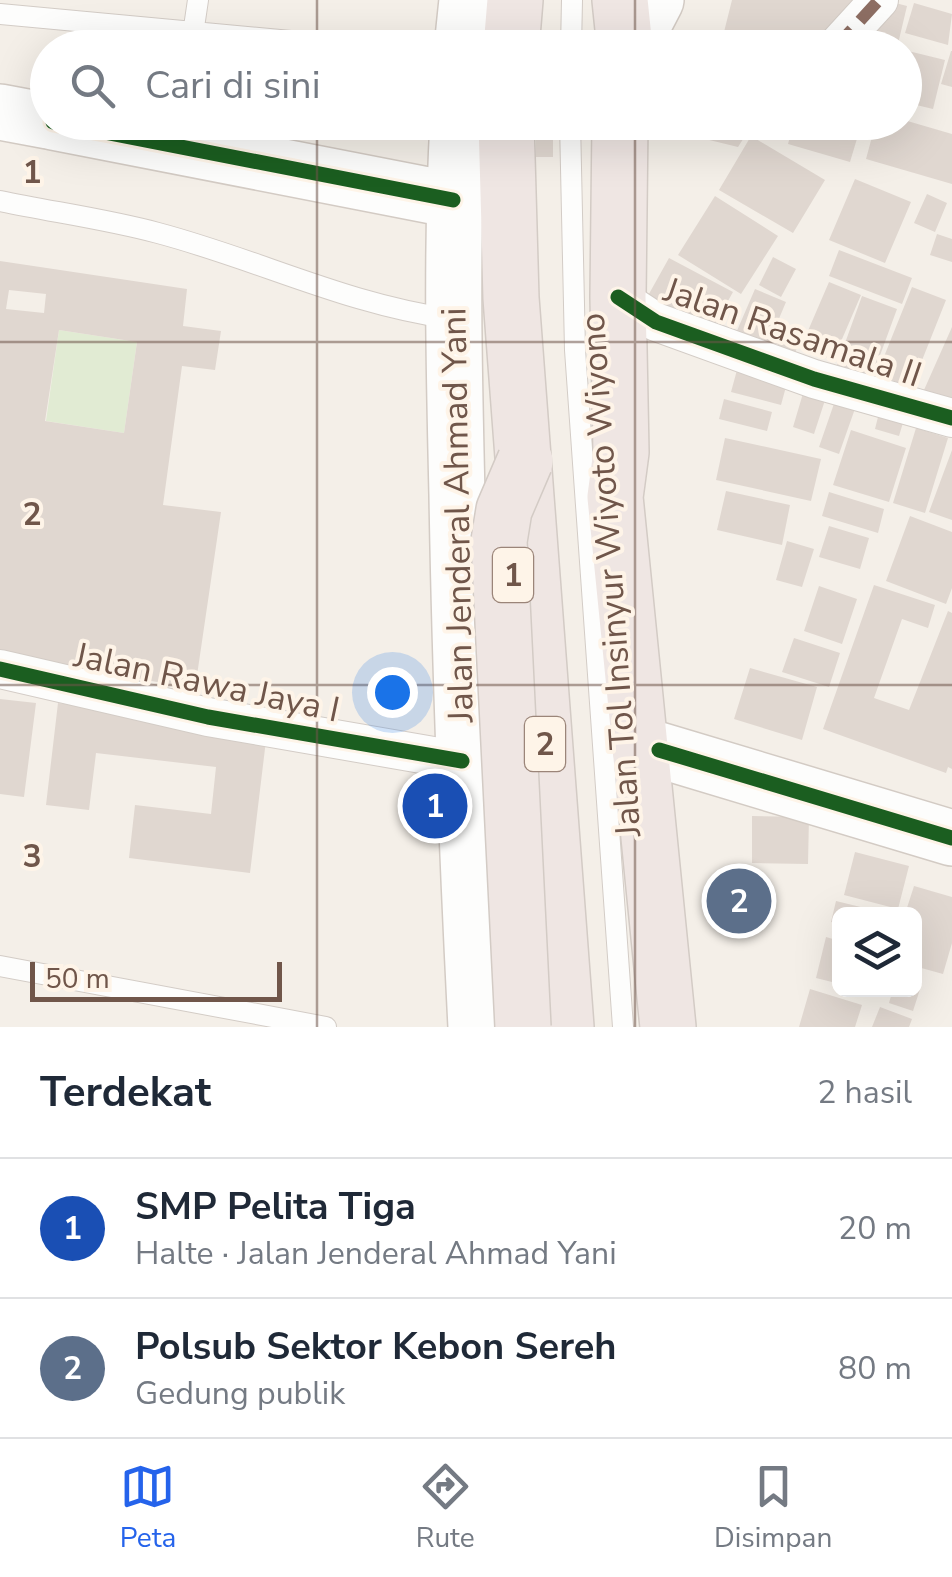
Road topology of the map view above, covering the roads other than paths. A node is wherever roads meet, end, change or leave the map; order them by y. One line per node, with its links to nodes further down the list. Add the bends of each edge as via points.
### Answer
1 (198, 0): 13 (lane)
2 (467, 0): 14 (main road)
3 (492, 0): 15 (highway)
4 (515, 0): 16 (highway)
5 (523, 0): 17 (lane)
6 (572, 0): 18 (lane)
7 (591, 0): 19 (highway)
8 (620, 0): 20 (highway)
9 (656, 0): 21 (main road)
10 (880, 0): 22 (street)
11 (0, 14): 12 (lane)
12 (155, 30)
13 (194, 30)
14 (464, 30)
15 (491, 30)
16 (512, 30)
17 (522, 30)
18 (572, 30)
19 (591, 30)
20 (625, 30)
21 (638, 30)
22 (852, 30)
23 (0, 112): 24 (main road)
24 (30, 118)
25 (143, 140): 33 (main road)
26 (457, 140): 33 (main road, Jalan Jenderal Ahmad Yani / 1)
27 (487, 140): 48 (highway, Jalan Jenderal Ahmad Yani / 1, via 488,288)
28 (507, 140): 39 (highway, 2)
29 (520, 140): 49 (lane, via 522,306)
30 (570, 140): 50 (lane, via 575,350)
31 (591, 140): 51 (highway, Jalan Tol Insinyur Wiyoto Wiyono / 2, via 592,360)
32 (620, 140): 35 (highway)
33 (453, 200): 36 (main road, Jalan Jenderal Ahmad Yani / 1)
34 (0, 201): 36 (lane, via 159,233 357,300)
35 (618, 297): 37 (street, Jalan Rasamala II, via 656,322); 38 (highway)
36 (453, 319): 42 (main road, Jalan Jenderal Ahmad Yani / 1)
37 (952, 418)
38 (621, 452): 41 (main road, via 640,494); 52 (highway, via 615,497)
39 (525, 462): 47 (highway, bridge, via 499,540); 49 (highway, 2)
40 (0, 669): 42 (street, Jalan Rawa Jaya I, via 208,717)
41 (660, 750): 43 (main road); 53 (main road)
42 (462, 761): 46 (main road, Jalan Jenderal Ahmad Yani / 1)
43 (951, 836)
44 (0, 966): 45 (lane)
45 (326, 1027)
46 (476, 1027)
47 (522, 1027)
48 (541, 1027)
49 (569, 1027)
50 (623, 1027)
51 (644, 1027)
52 (668, 1027)
53 (687, 1027)

